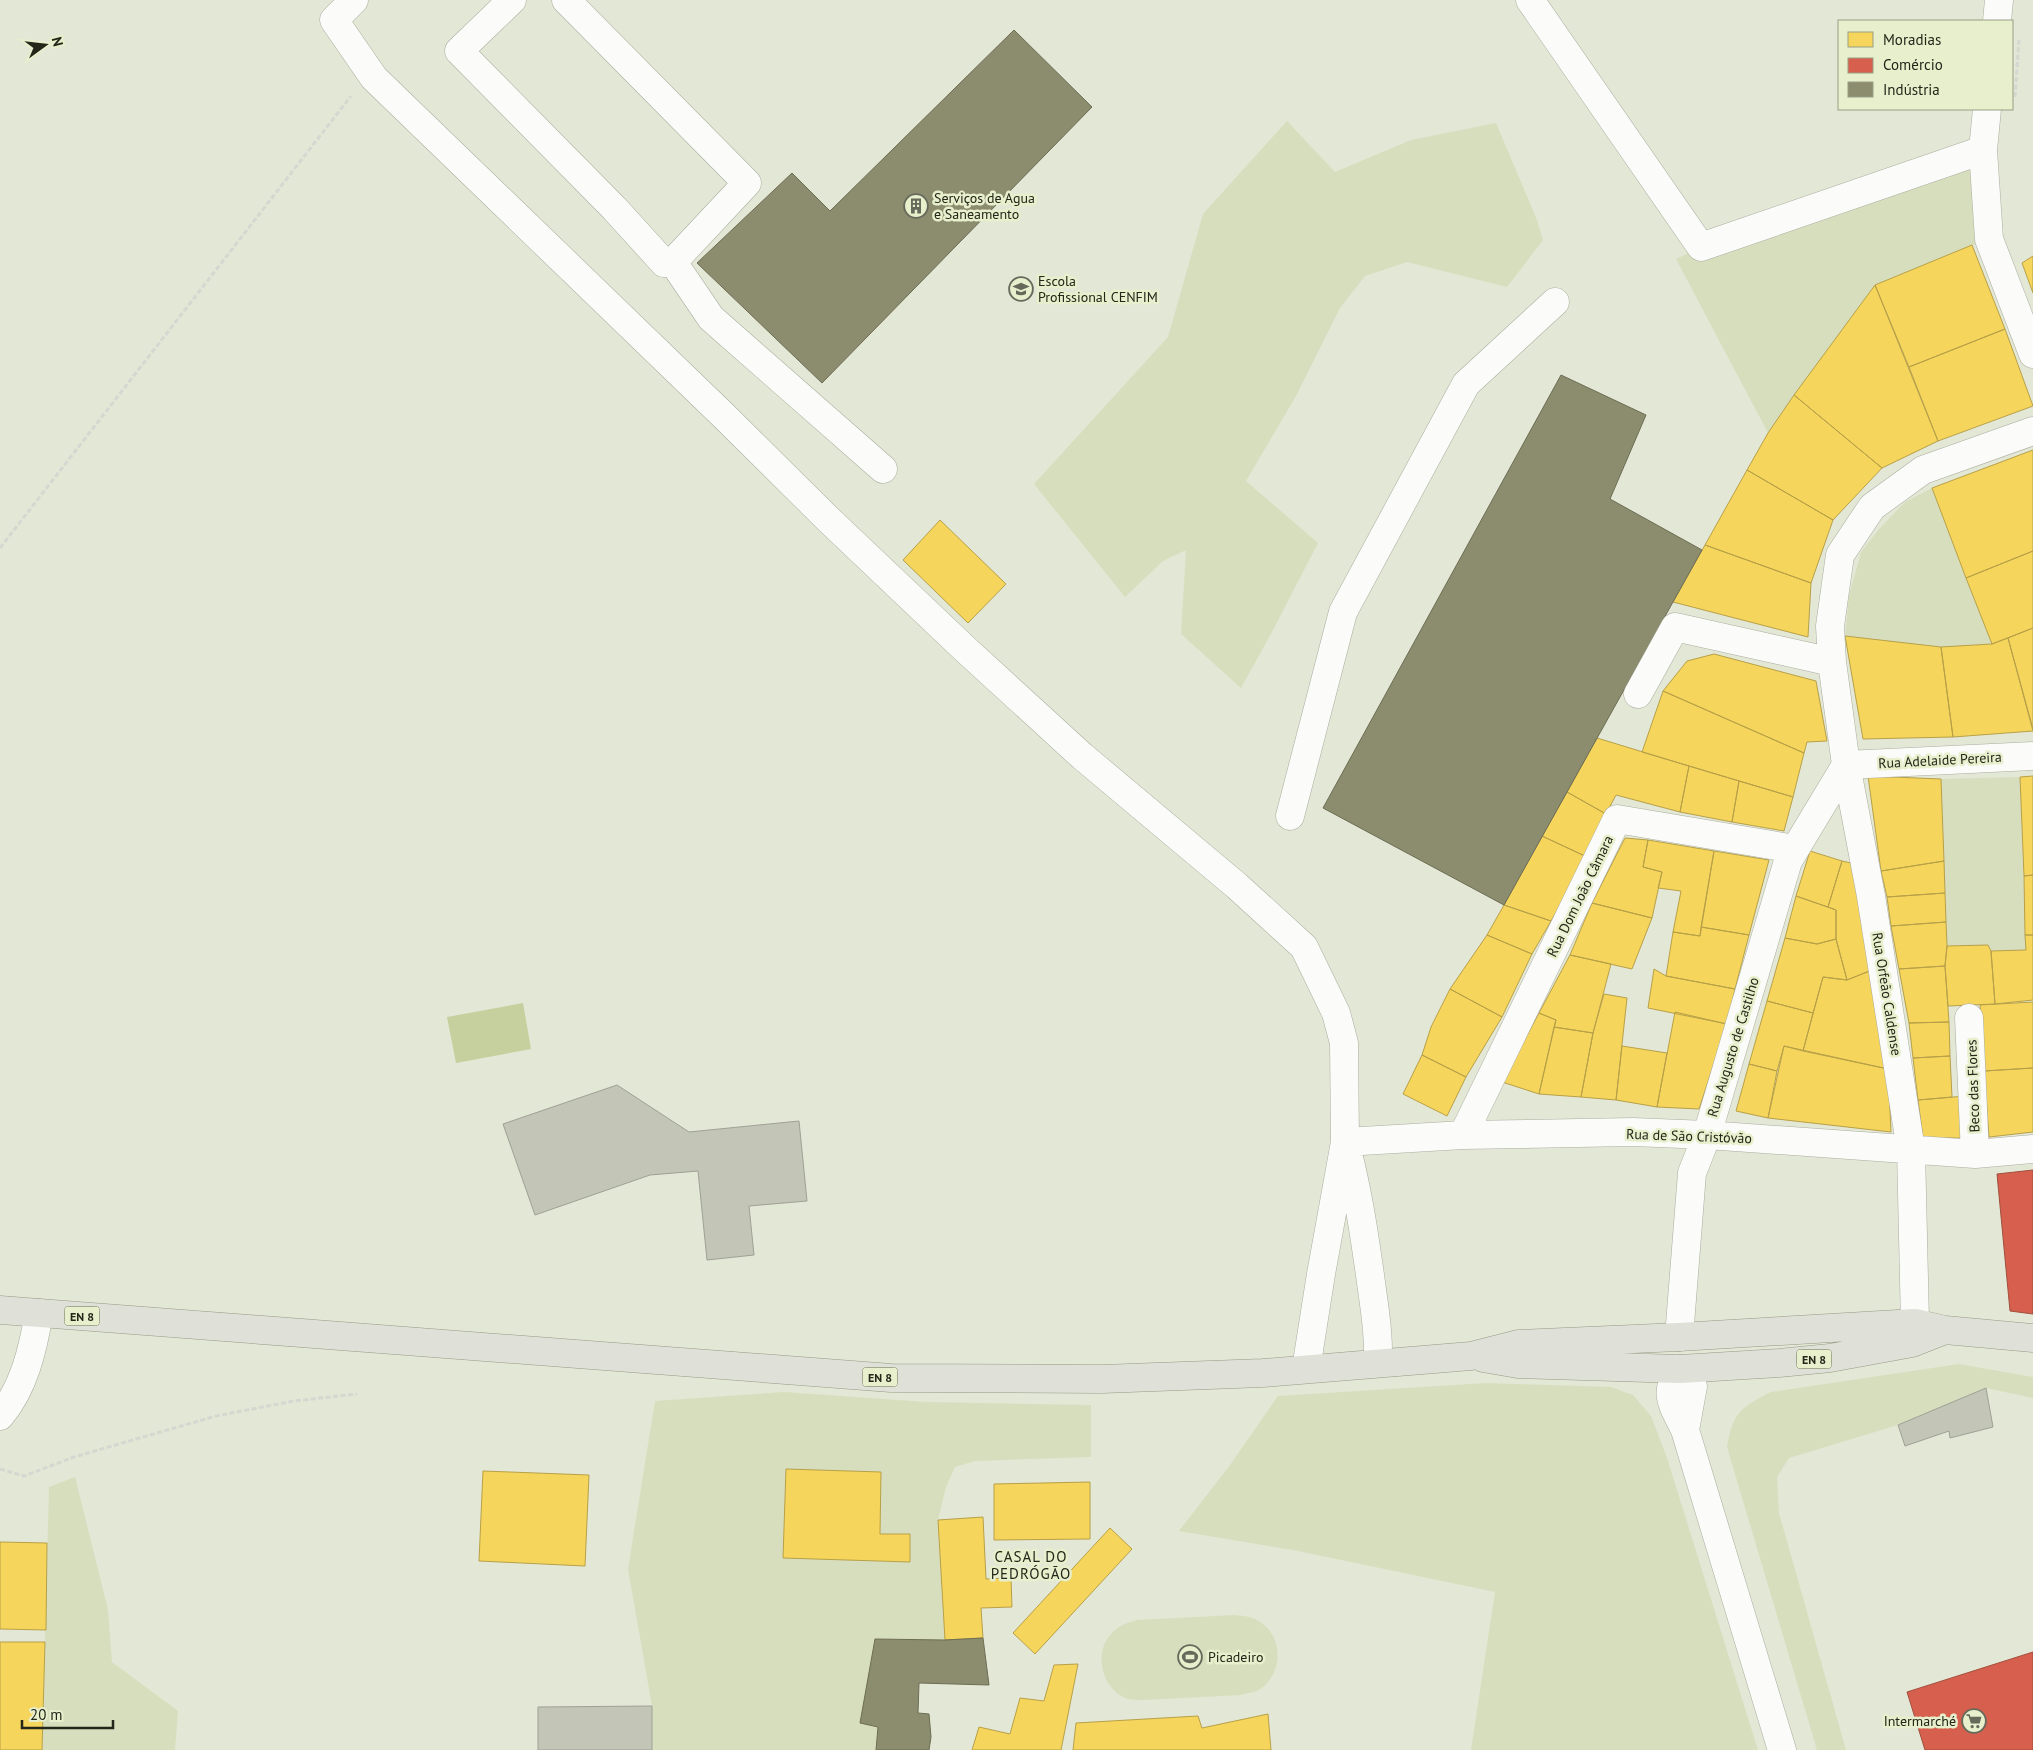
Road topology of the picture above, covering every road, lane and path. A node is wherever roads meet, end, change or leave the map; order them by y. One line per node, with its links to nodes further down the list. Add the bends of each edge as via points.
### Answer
1 (354, 0): 8 (street, via 334,20)
2 (512, 0): 12 (street, via 459,51)
3 (566, 0): 16 (street, via 747,183 673,262 694,294 711,318)
4 (1530, 0): 11 (street, via 1702,247)
5 (1999, 0): 6 (street)
6 (1997, 20)
7 (2020, 37): 9 (path)
8 (370, 72): 17 (path); 27 (street, via 829,520 966,649 1082,756 1237,886 1304,947 1336,1013 1344,1042)
9 (2014, 102)
10 (1987, 110): 11 (street)
11 (1983, 150): 14 (street, via 1989,239)
12 (664, 263)
13 (1555, 302): 22 (street, via 1466,384 1343,612)
14 (2033, 354)
15 (2033, 431): 18 (street, Rua Orfeão Caldense, via 1923,470 1872,507 1840,555 1830,626)
16 (883, 469)
17 (0, 548)
18 (1832, 662): 19 (street, via 1675,627); 21 (street, Rua Orfeão Caldense)
19 (1638, 694)
20 (2033, 756): 21 (street, Rua Adelaide Pereira)
21 (1846, 765): 23 (street); 29 (street, Rua Orfeão Caldense, via 1871,896)
22 (1290, 816)
23 (1795, 849): 25 (street, Rua Augusto de Castilho, via 1788,861); 26 (street, Rua Dom João Câmara, via 1617,819)
24 (1970, 1018): 30 (street, Beco das Flores)
25 (1706, 1135): 26 (street, Rua de São Cristóvão, via 1633,1132); 29 (street, Rua de São Cristóvão); 35 (street, Rua Augusto de Castilho, via 1692,1173)
26 (1464, 1136): 27 (street, Rua de São Cristóvão)
27 (1345, 1142): 38 (street, via 1363,1223 1379,1336); 40 (street)
28 (2033, 1149): 30 (street, Rua de São Cristóvão)
29 (1912, 1150): 30 (street, Rua de São Cristóvão); 33 (street, Rua Orfeão Caldense)
30 (1975, 1154)
31 (0, 1310): 32 (main road, EN 8)
32 (39, 1313): 40 (main road, EN 8, via 891,1378 1102,1379); 42 (street, via 23,1377 10,1405)
33 (1915, 1323): 34 (main road, EN 8); 35 (main road, EN 8)
34 (1945, 1330): 36 (main road, EN 8); 39 (main road, EN 8, via 1912,1343 1830,1358)
35 (1679, 1337): 37 (main road, EN 8, via 1518,1344); 39 (main road)
36 (2033, 1338)
37 (1471, 1356): 38 (main road, EN 8); 39 (main road, EN 8, via 1518,1364)
38 (1378, 1363): 40 (main road, EN 8)
39 (1680, 1368): 44 (street, via 1692,1386 1686,1430)
40 (1306, 1369)
41 (357, 1394): 43 (path, via 294,1401 216,1416 74,1457 24,1476)
42 (0, 1416)
43 (0, 1469)
44 (1782, 1750)

